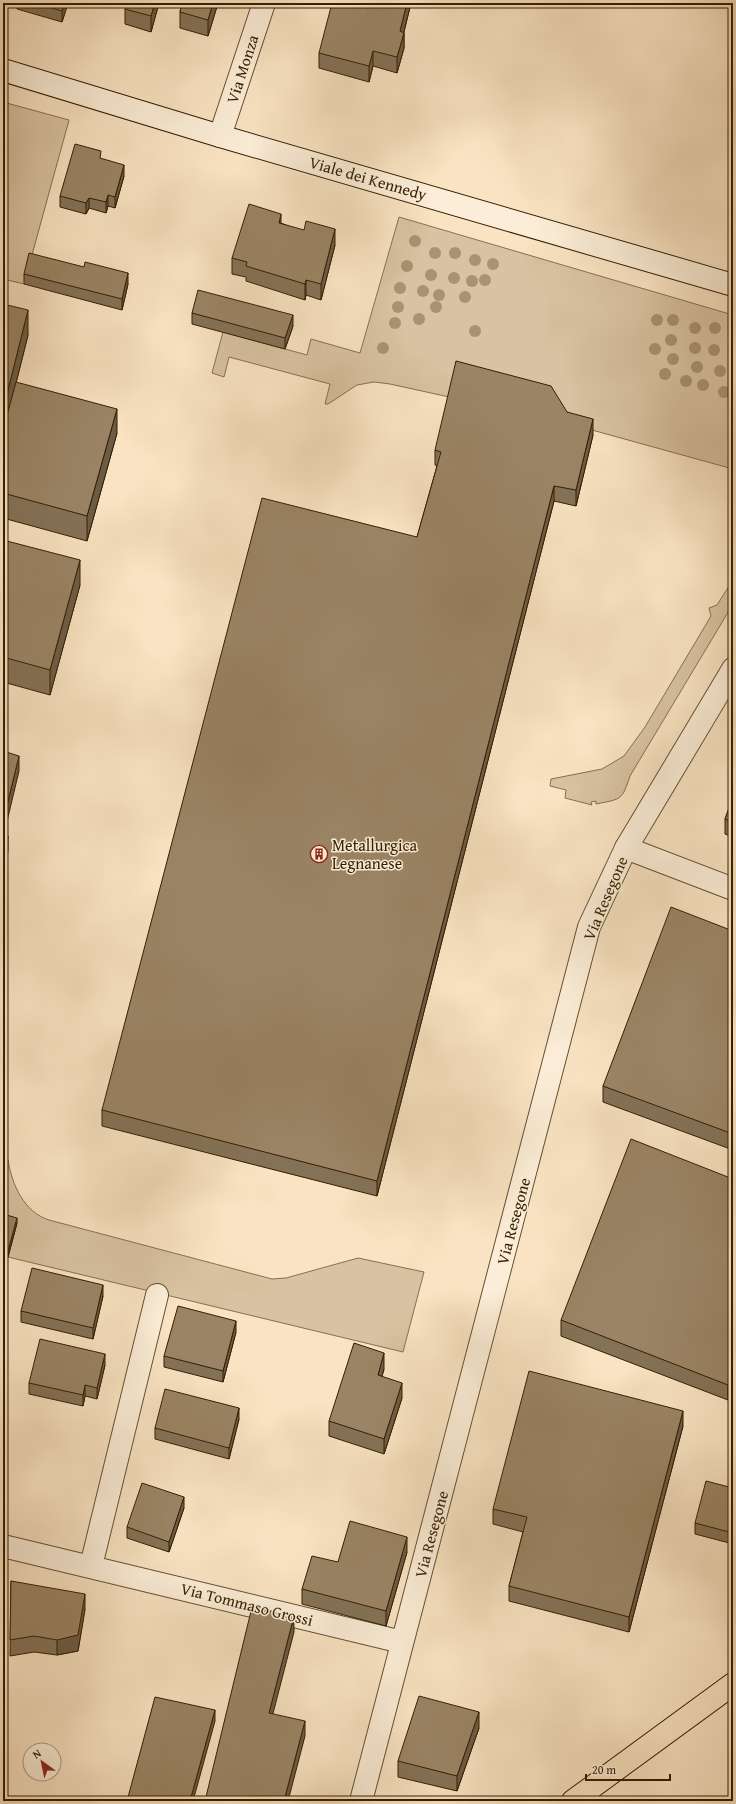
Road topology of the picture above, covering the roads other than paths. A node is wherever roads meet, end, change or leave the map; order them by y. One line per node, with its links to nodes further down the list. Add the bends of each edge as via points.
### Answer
1 (264, 3): 3 (street, Via Monza)
2 (3, 70): 3 (street, Viale dei Kennedy)
3 (220, 136): 4 (street, Viale dei Kennedy)
4 (733, 284)
5 (733, 669): 6 (street, Via Resegone)
6 (626, 848): 7 (street); 11 (street, Via Resegone, via 589,927)
7 (733, 889)
8 (157, 1295): 10 (street)
9 (3, 1546): 10 (street, Via Tommaso Grossi)
10 (91, 1566): 11 (street, Via Tommaso Grossi)
11 (402, 1642): 13 (street, Via Resegone)
12 (733, 1684): 14 (main road)
13 (361, 1801)
14 (573, 1801)

